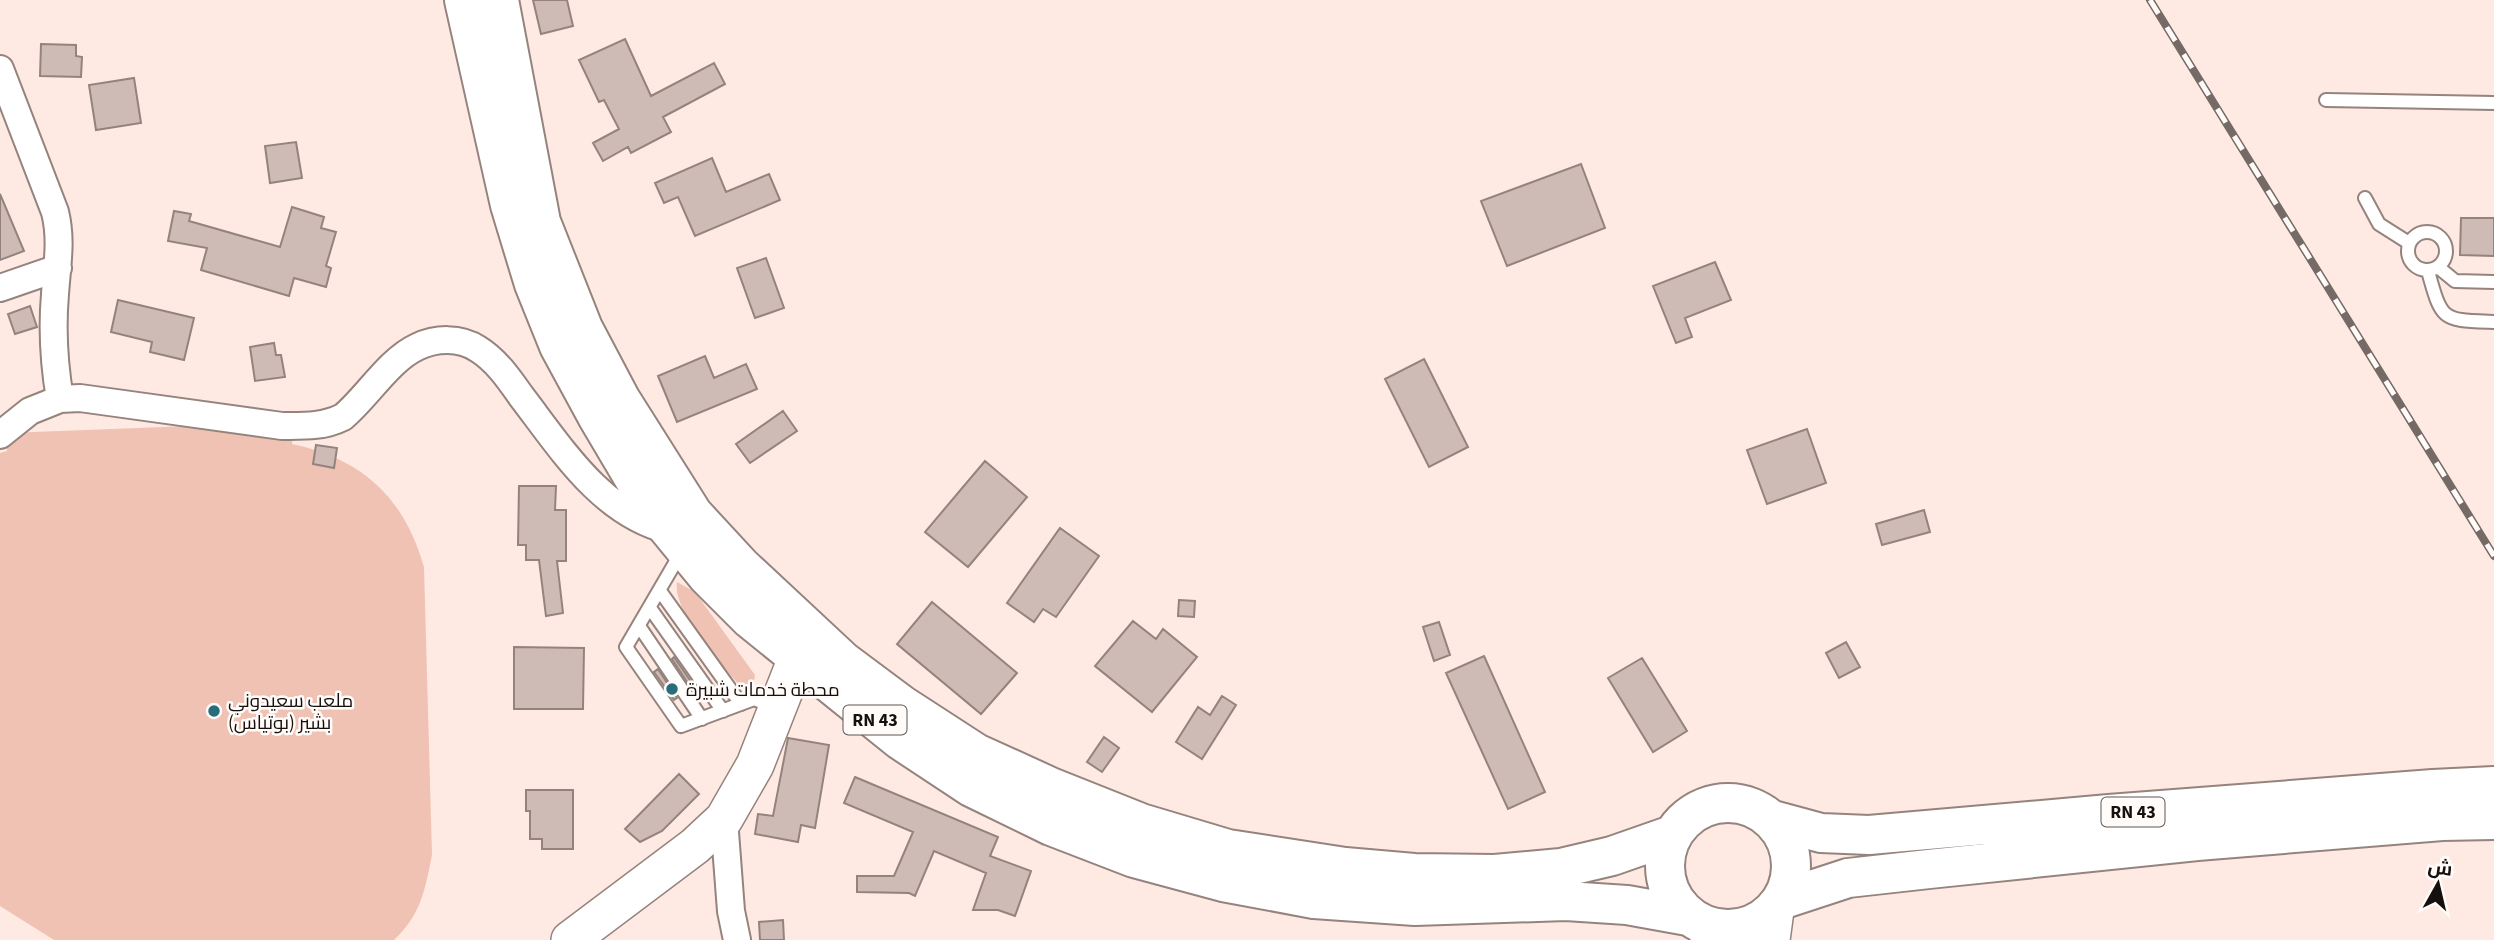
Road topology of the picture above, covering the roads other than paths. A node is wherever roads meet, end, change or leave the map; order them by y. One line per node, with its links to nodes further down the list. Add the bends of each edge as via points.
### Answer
1 (464, 0): 15 (highway, RN 43, via 507,193 534,284 566,358 652,509)
2 (499, 0): 15 (highway, RN 43, via 541,222 555,262 583,328)
3 (0, 69): 8 (street, via 55,212 60,231)
4 (2326, 100): 5 (lane)
5 (2494, 103)
6 (2365, 198): 7 (lane, via 2379,224)
7 (2409, 243): 9 (lane, via 2412,264 2422,270); 9 (lane, via 2420,233 2432,233 2443,241 2446,254)
8 (58, 268): 11 (street); 13 (street, via 54,362)
9 (2433, 269): 10 (lane, via 2455,281); 12 (lane, via 2437,304 2444,315)
10 (2494, 282)
11 (0, 289)
12 (2494, 322)
13 (60, 399): 14 (street, via 30,411); 15 (street, via 282,426 320,425 354,407 404,354 432,342 465,342 489,356 594,485 646,525)
14 (0, 435)
15 (687, 533): 16 (lane); 19 (highway, RN 43, via 741,566)
16 (660, 591): 17 (lane); 20 (lane)
17 (650, 608): 18 (lane); 22 (lane)
18 (639, 626): 23 (lane); 23 (lane, via 626,648 681,726)
19 (801, 642): 21 (street); 28 (highway, RN 43, via 843,661 976,753 1141,823 1228,849 1345,867 1494,874 1574,865); 30 (highway, RN 43, via 900,740 971,787 1051,827 1134,858 1223,882 1314,899 1415,906 1566,901 1627,905)
20 (741, 704): 21 (lane, via 754,699); 22 (lane)
21 (778, 709): 25 (street, via 755,765)
22 (723, 711): 23 (lane)
23 (702, 719)
24 (2494, 786): 26 (highway, RN 43, via 1869,835 1821,833)
25 (724, 819): 31 (street); 32 (street, via 730,911)
26 (1773, 820): 28 (highway, via 1753,807 1730,802 1707,806 1686,818); 29 (highway, via 1784,834 1793,866)
27 (2494, 820): 29 (highway, RN 43, via 2224,839 1848,878)
28 (1672, 835): 30 (highway, via 1665,875 1674,900)
29 (1777, 916): 30 (highway, via 1730,930)
30 (1701, 927)
31 (570, 940)
32 (737, 940)

